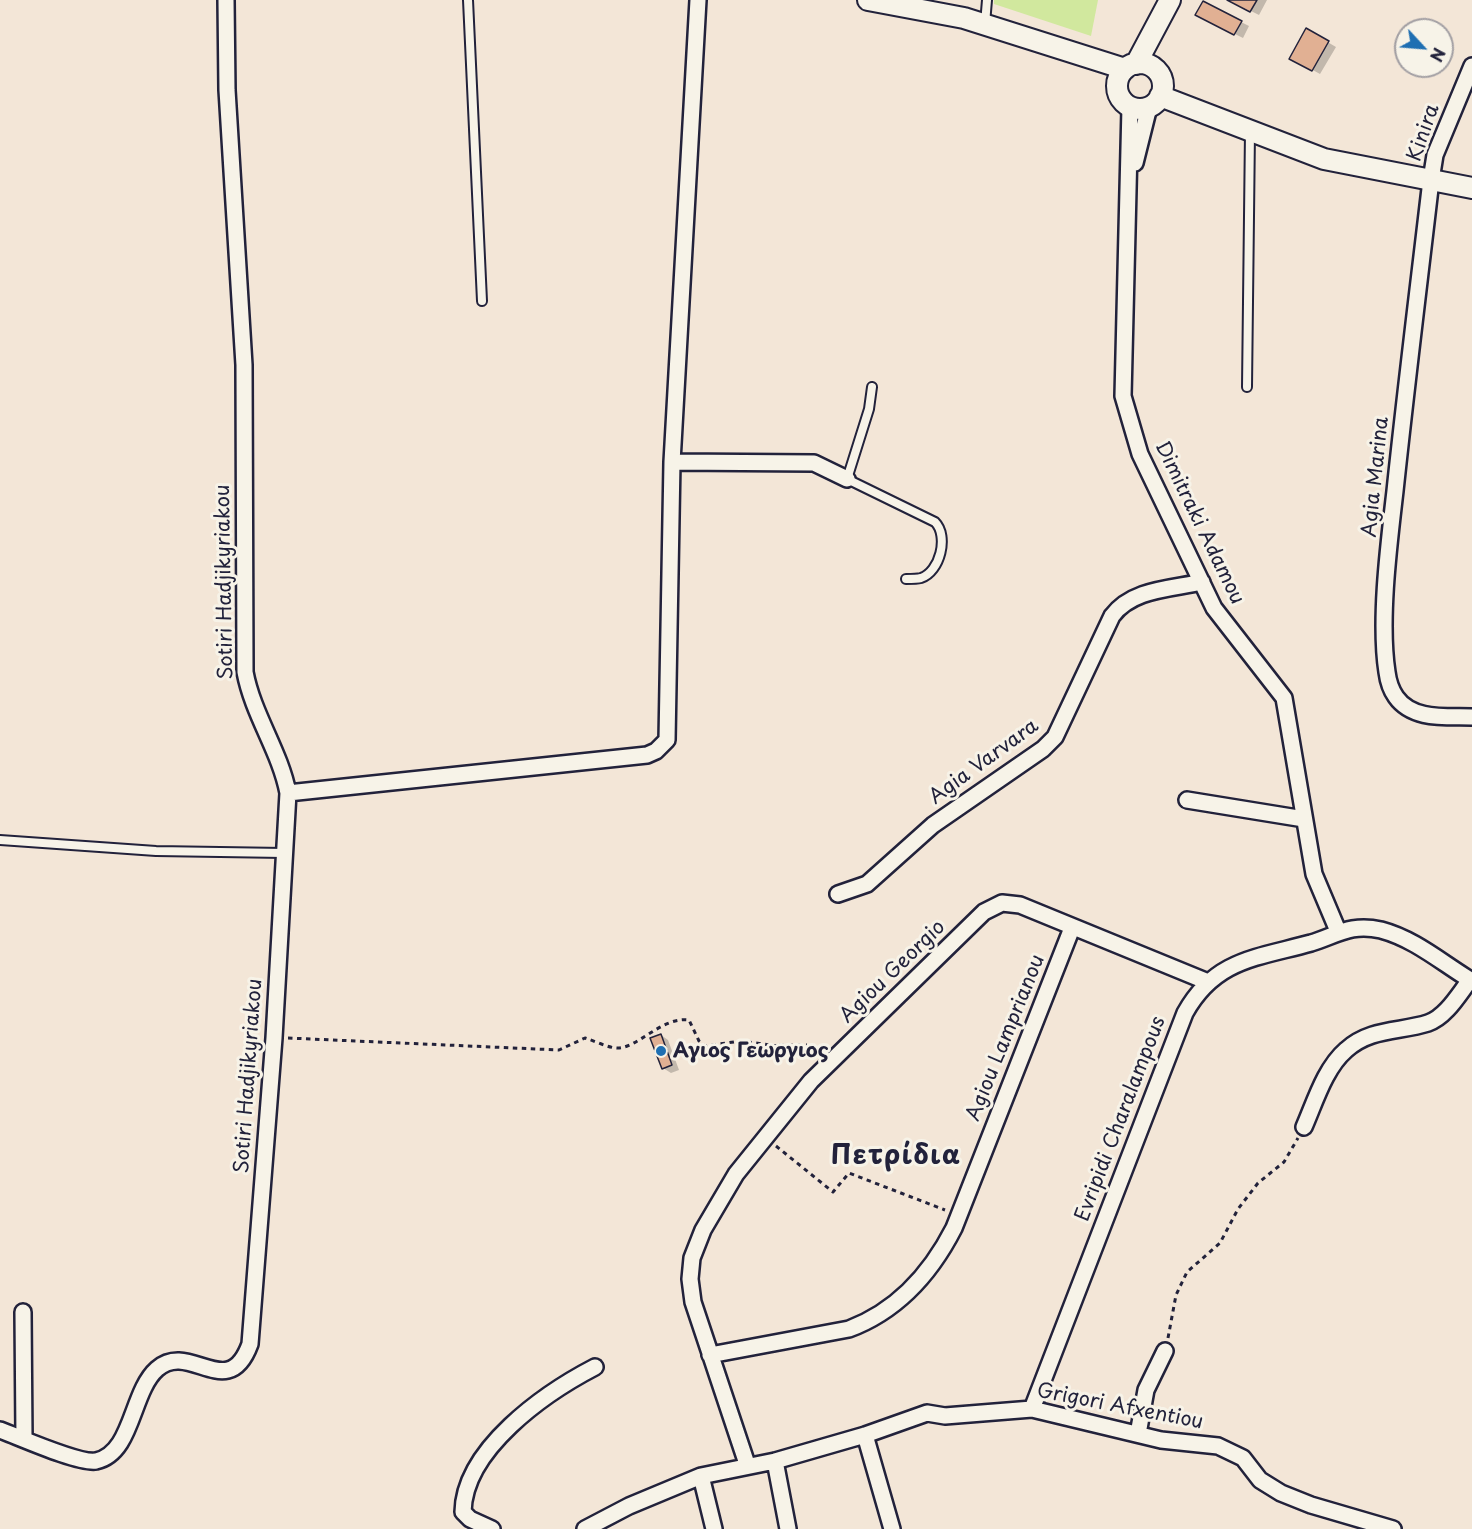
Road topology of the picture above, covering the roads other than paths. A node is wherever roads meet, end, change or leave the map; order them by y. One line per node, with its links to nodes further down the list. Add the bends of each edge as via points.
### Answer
1 (226, 0): 22 (street, Sotiri Hadjikyriakou, via 227,90 244,365 245,672 249,694 283,772)
2 (468, 0): 14 (lane)
3 (698, 0): 17 (street)
4 (868, 0): 8 (main road)
5 (987, 0): 8 (lane)
6 (1170, 0): 10 (main road)
7 (1178, 0): 10 (main road)
8 (986, 24): 10 (main road, via 1041,42)
9 (1472, 66): 12 (street, Kinira, via 1435,155)
10 (1139, 86): 11 (main road); 20 (street, Dimitraki Adamou, via 1128,189 1123,396 1140,454)
11 (1248, 130): 12 (main road, via 1324,159); 16 (lane)
12 (1431, 180): 13 (main road); 21 (street, Agia Marina, via 1389,547 1387,672 1397,698 1412,711)
13 (1472, 188)
14 (482, 301)
15 (872, 387): 18 (lane)
16 (1247, 387)
17 (672, 462): 18 (street, via 814,463); 22 (street, via 669,733 656,752)
18 (847, 479): 19 (lane, via 935,522 942,530 944,540 935,566 922,578)
19 (906, 579)
20 (1202, 582): 24 (street, Dimitraki Adamou, via 1214,608 1284,698); 27 (street, Agia Varvara, via 1120,604 1055,737 933,825 867,884)
21 (1472, 717)
22 (288, 793): 26 (street, Sotiri Hadjikyriakou)
23 (1187, 800): 24 (street)
24 (1304, 819): 29 (street, Dimitraki Adamou, via 1314,874)
25 (0, 840): 26 (lane, via 156,851)
26 (284, 853): 41 (street, Sotiri Hadjikyriakou, via 250,1344 244,1358 237,1368 216,1371 182,1362 160,1367 145,1385 121,1442 104,1458 83,1461)
27 (838, 894)
28 (1072, 928): 31 (street, Agiou Georgio); 35 (street, Agiou Lamprianou, via 959,1215 929,1269 905,1295 866,1323); 35 (street, Agiou Georgio, via 1011,904 1002,903 984,912 811,1081 736,1174 692,1258 693,1302)
29 (1338, 930): 30 (street, via 1381,930 1404,939); 31 (street, Evripidi Charalampous, via 1314,942 1244,959)
30 (1471, 980): 32 (street, via 1430,1022 1385,1030 1362,1038 1346,1050 1331,1070)
31 (1208, 981): 37 (street, Evripidi Charalampous, via 1185,1013)
32 (1304, 1127)
33 (24, 1312): 41 (street)
34 (1165, 1351): 39 (street, via 1146,1390)
35 (710, 1355): 43 (street, Agiou Georgio)
36 (595, 1367): 45 (street, via 535,1403 486,1456 467,1489 463,1512)
37 (1032, 1408): 39 (street, Grigori Afxentiou); 40 (street, Grigori Afxentiou, via 945,1416 927,1413)
38 (0, 1430): 41 (street)
39 (1138, 1434): 50 (street, Grigori Afxentiou, via 1232,1451 1269,1487 1281,1493 1311,1506)
40 (865, 1435): 42 (street, Grigori Afxentiou); 49 (street)
41 (24, 1439)
42 (775, 1461): 43 (street, Grigori Afxentiou); 48 (street)
43 (747, 1464): 44 (street, Grigori Afxentiou)
44 (701, 1476): 46 (street, Grigori Afxentiou); 47 (street)
45 (492, 1529)
46 (585, 1529)
47 (714, 1529)
48 (788, 1529)
49 (892, 1529)
50 (1393, 1529)

